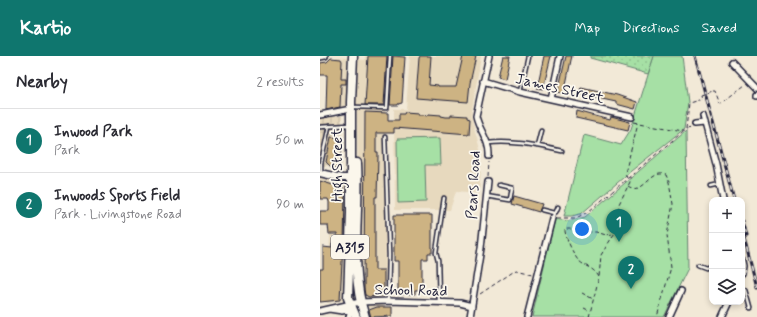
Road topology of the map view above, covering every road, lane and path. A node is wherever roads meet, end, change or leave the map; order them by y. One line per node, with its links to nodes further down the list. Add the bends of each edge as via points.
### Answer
1 (324, 56): 8 (street)
2 (353, 56): 15 (main road, A315)
3 (358, 56): 15 (main road, A315)
4 (390, 56): 15 (lane, via 388,108)
5 (489, 56): 10 (street, Pears Road)
6 (528, 56): 13 (lane)
7 (560, 56): 14 (street)
8 (320, 57)
9 (732, 62): 11 (street)
10 (483, 81): 13 (street, James Street); 28 (street, Pears Road, via 476,116)
11 (751, 81): 12 (street); 26 (path, bridge, via 720,104 715,90 701,95 702,99 689,103 686,129)
12 (757, 88)
13 (520, 92): 14 (street, James Street)
14 (551, 99): 18 (street, James Street)
15 (353, 108): 16 (street); 22 (main road, High Street / A315)
16 (320, 115)
17 (703, 116): 20 (street)
18 (632, 117): 19 (path, via 631,121)
19 (638, 123): 26 (path); 36 (path, via 625,173)
20 (704, 123): 21 (street); 38 (street)
21 (695, 124)
22 (354, 125): 23 (lane); 35 (main road, High Street / A315)
23 (329, 126): 24 (lane); 32 (lane)
24 (320, 127)
25 (541, 130): 29 (lane)
26 (683, 131): 34 (path)
27 (386, 137): 59 (lane)
28 (487, 143): 29 (lane, via 510,142); 31 (street, Pears Road)
29 (537, 146): 30 (lane)
30 (562, 151)
31 (488, 156): 37 (path, Pears Road)
32 (320, 163): 33 (lane)
33 (320, 173): 35 (street, via 340,178)
34 (630, 177): 36 (path); 40 (path)
35 (355, 178): 52 (main road, High Street / A315); 63 (main road, High Street / A315, via 348,296)
36 (628, 179): 47 (path, via 582,216 571,219)
37 (488, 182): 42 (street, Pears Road)
38 (720, 184): 41 (lane); 43 (street)
39 (499, 185): 42 (lane, via 512,188 510,200)
40 (628, 186): 48 (path, via 619,204); 76 (path, via 637,189 655,175 662,174 666,176 670,188 673,204 667,235 671,267)
41 (711, 186)
42 (486, 196): 57 (street, Pears Road)
43 (722, 197)
44 (444, 198): 61 (lane, via 436,253)
45 (558, 208): 47 (lane)
46 (542, 210): 47 (lane)
47 (553, 215): 51 (street)
48 (614, 233): 53 (path, via 601,255); 53 (path, via 606,235 565,229 566,237 578,260 592,268)
49 (698, 264): 50 (lane, via 706,268)
50 (709, 266)
51 (538, 275): 57 (path, via 516,270 482,294); 74 (street)
52 (357, 276): 60 (main road, High Street / A315); 63 (main road)
53 (600, 278): 58 (path)
54 (681, 290): 77 (street)
55 (745, 290): 66 (lane)
56 (582, 293): 58 (path)
57 (474, 295): 64 (street, Pears Road)
58 (593, 300): 68 (path)
59 (388, 301): 60 (street, School Road); 61 (street, School Road)
60 (360, 302): 63 (street, School Road); 72 (main road, A315)
61 (439, 302): 64 (street, School Road)
62 (728, 305): 69 (street)
63 (351, 306): 67 (street, School Road); 70 (street, High Street); 71 (main road, A315)
64 (472, 306): 73 (street, Pears Road)
65 (584, 308): 68 (path)
66 (751, 308)
67 (320, 310)
68 (590, 311): 75 (path)
69 (724, 316)
70 (349, 317)
71 (356, 317)
72 (365, 317)
73 (470, 317)
74 (527, 317)
75 (589, 317)
76 (657, 317)
77 (669, 317)

